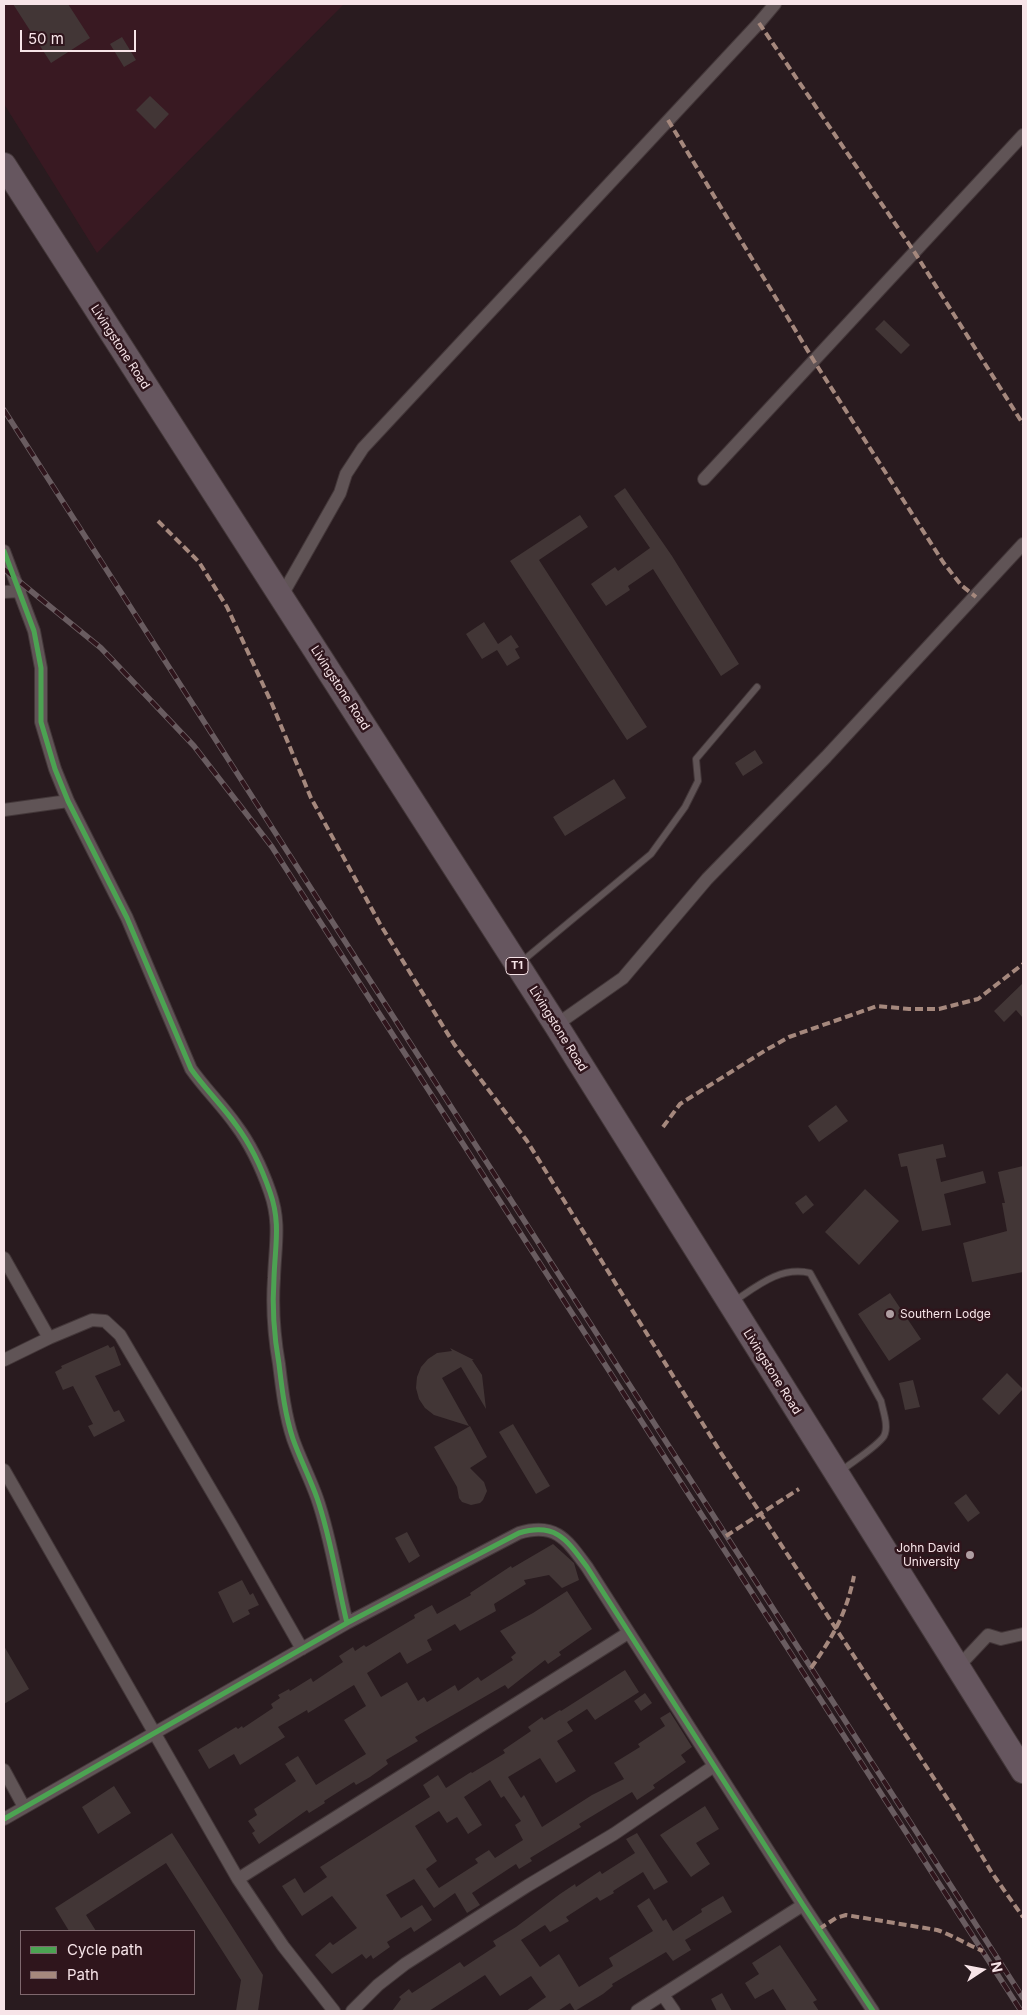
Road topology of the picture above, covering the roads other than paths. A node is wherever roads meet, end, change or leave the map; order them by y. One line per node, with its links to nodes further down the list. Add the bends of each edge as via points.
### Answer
1 (775, 4): 9 (street, via 363,448)
2 (1023, 135): 4 (street)
3 (4, 165): 9 (highway, Livingstone Road / T1)
4 (704, 479)
5 (1023, 544): 14 (street, via 826,758 707,880 624,978)
6 (4, 551): 7 (street)
7 (20, 591): 8 (street); 11 (street, via 40,660 43,730)
8 (4, 592)
9 (281, 597): 13 (highway, Livingstone Road / T1)
10 (757, 687): 13 (lane, via 696,758 698,781 685,807 651,854)
11 (68, 801): 12 (street); 21 (street, via 131,927 191,1069 240,1132 270,1192 278,1232 273,1316 282,1387 292,1437 322,1516)
12 (4, 810)
13 (517, 965): 14 (highway, Livingstone Road / T1)
14 (556, 1025): 16 (highway, Livingstone Road / T1)
15 (4, 1258): 17 (street)
16 (730, 1304): 20 (highway, Livingstone Road / T1); 20 (lane, via 773,1275 799,1270 810,1273 881,1401 886,1422 884,1436)
17 (49, 1338): 18 (street); 24 (street, via 92,1320 105,1322 120,1335)
18 (4, 1360)
19 (4, 1470): 26 (street)
20 (837, 1474): 25 (highway, Livingstone Road / T1)
21 (347, 1623): 22 (street, via 519,1533 541,1528 558,1534 573,1548); 24 (street)
22 (628, 1634): 27 (street); 32 (street)
23 (1023, 1634): 25 (street, via 1001,1639 988,1635)
24 (302, 1649): 26 (street)
25 (957, 1668): 29 (highway, Livingstone Road / T1)
26 (155, 1733): 30 (street); 32 (street)
27 (714, 1766): 33 (street); 36 (street, via 614,1834 405,1964)
28 (4, 1770): 30 (street)
29 (1023, 1771)
30 (24, 1807): 31 (street)
31 (4, 1819)
32 (238, 1879): 35 (street, via 283,1946)
33 (802, 1905): 34 (street); 39 (street)
34 (663, 1995): 37 (street); 38 (street)
35 (334, 2011)
36 (352, 2011)
37 (637, 2011)
38 (674, 2011)
39 (873, 2011)

